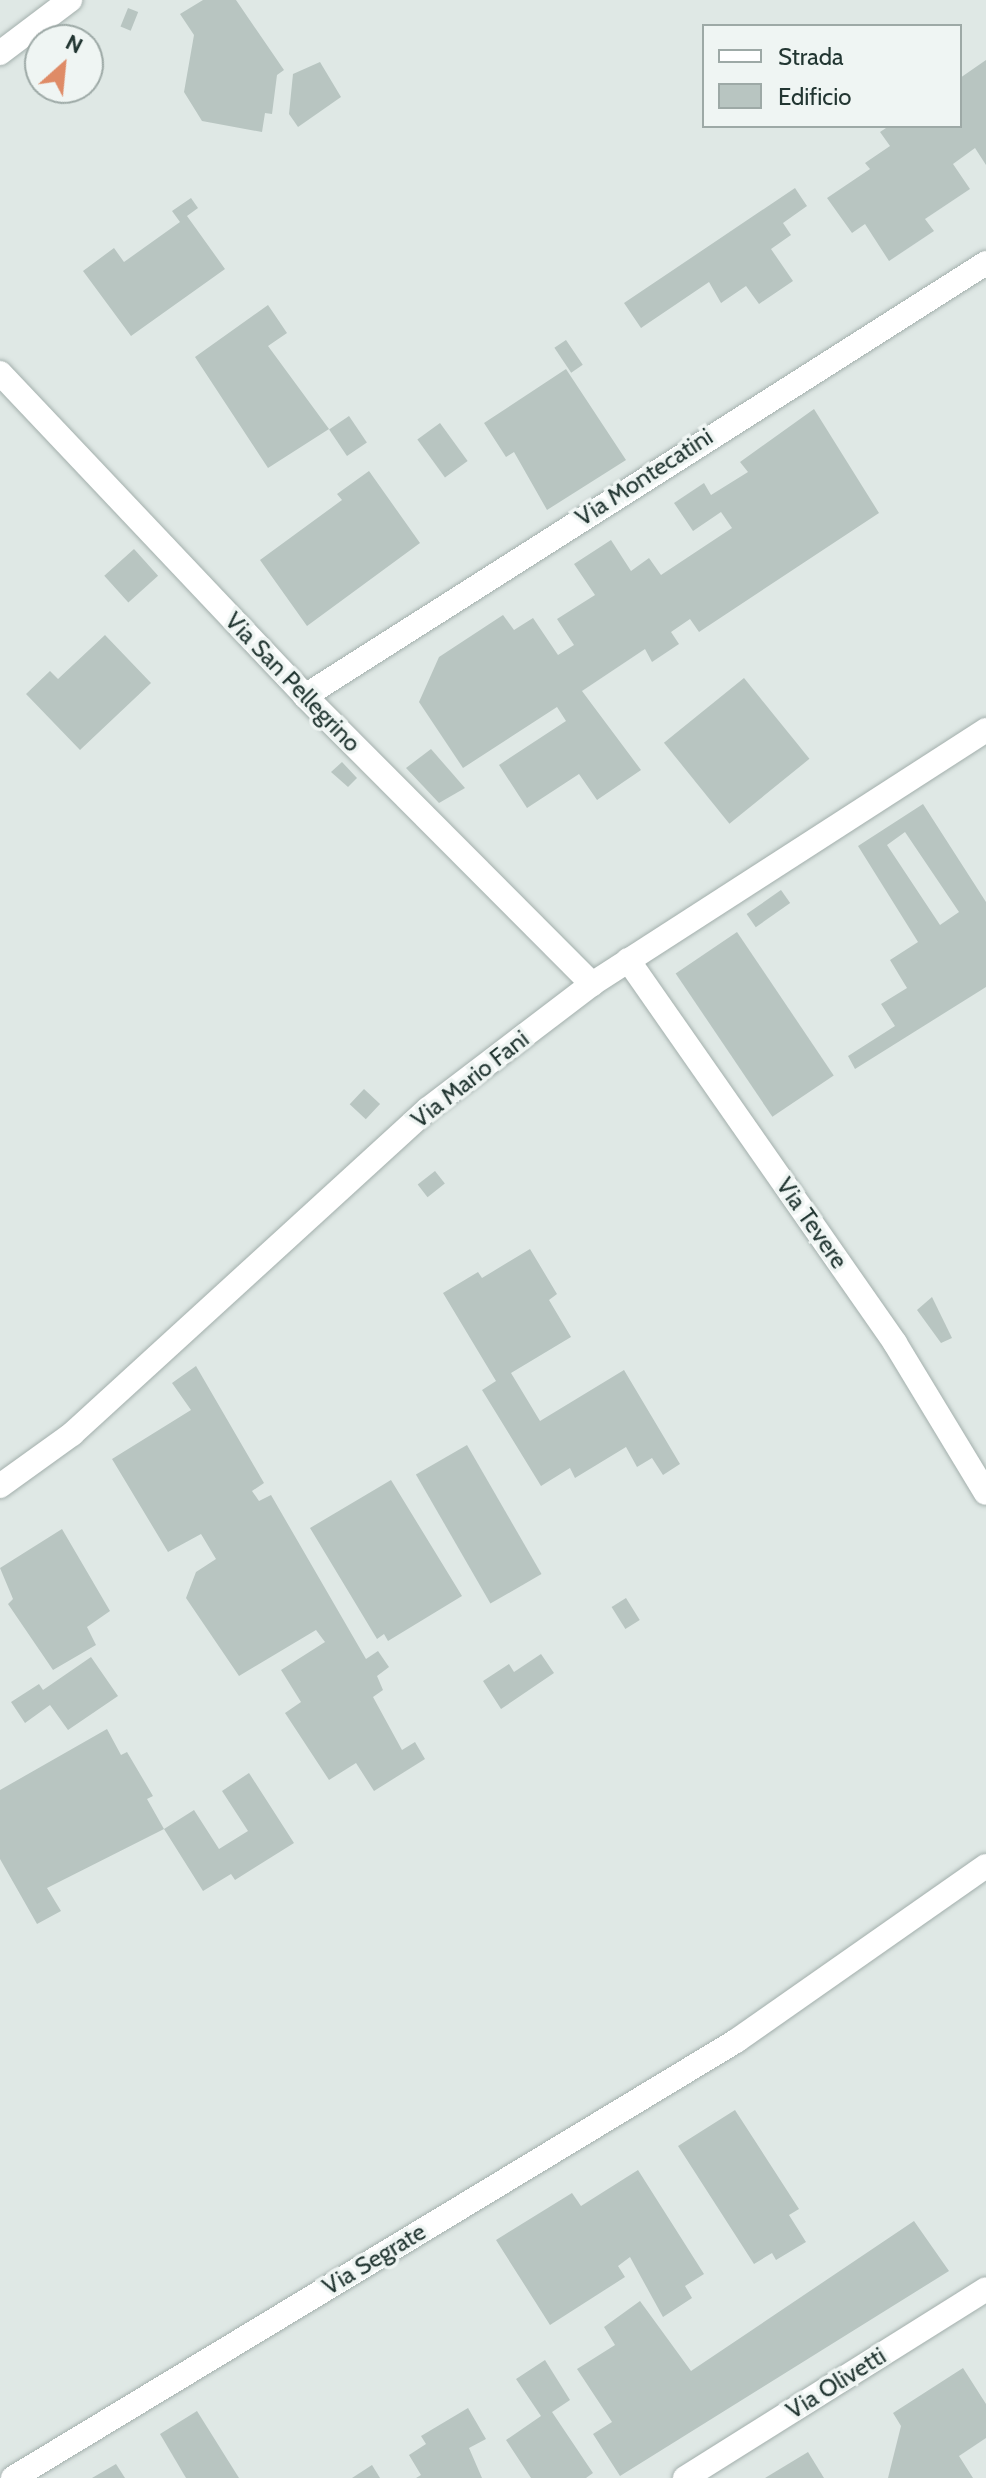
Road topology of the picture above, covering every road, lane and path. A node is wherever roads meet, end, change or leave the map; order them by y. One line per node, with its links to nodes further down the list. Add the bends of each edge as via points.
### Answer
1 (70, 0): 2 (street)
2 (0, 53)
3 (986, 263): 5 (street, Via Montecatini)
4 (0, 373): 5 (street, Via San Pellegrino)
5 (305, 696): 8 (street, Via San Pellegrino)
6 (986, 730): 7 (street, Via Mario Fani)
7 (628, 960): 8 (street, Via Mario Fani); 10 (street, Via Tevere, via 895,1343)
8 (592, 984): 9 (street, Via Mario Fani, via 428,1109 72,1434)
9 (0, 1486)
10 (986, 1493)
11 (986, 1866): 13 (street, Via Segrate, via 736,2041)
12 (986, 2289): 14 (street, Via Olivetti)
13 (13, 2478)
14 (685, 2478)

